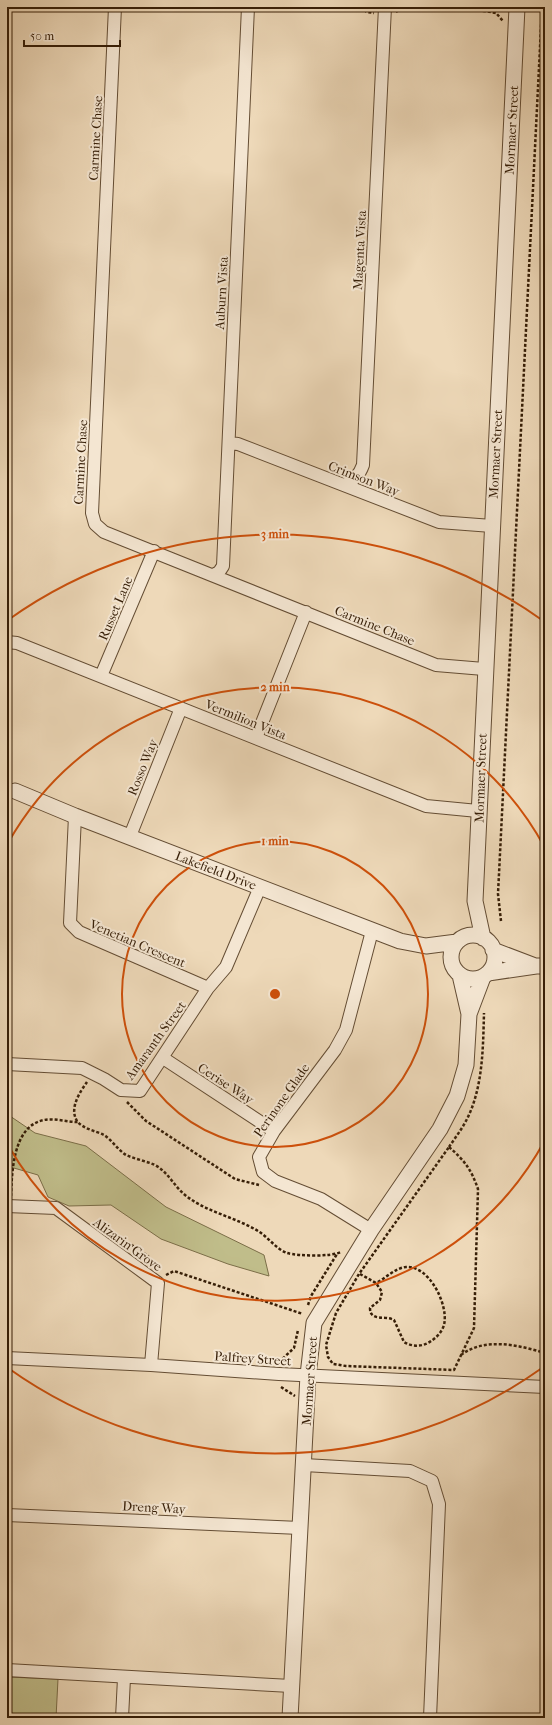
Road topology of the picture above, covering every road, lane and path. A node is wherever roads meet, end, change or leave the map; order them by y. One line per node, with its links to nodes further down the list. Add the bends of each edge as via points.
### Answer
1 (116, 7): 11 (street, Carmine Chase, via 92,512 95,524 104,532)
2 (248, 7): 8 (street, Auburn Vista)
3 (385, 7): 9 (street, Magenta Vista, via 363,465 354,480)
4 (418, 7): 7 (path)
5 (517, 7): 10 (street, Mormaer Street)
6 (542, 7): 25 (path, via 498,894)
7 (471, 10)
8 (229, 444): 9 (street, Crimson Way, via 238,444); 12 (street, Auburn Vista, via 223,566)
9 (344, 485): 10 (street, Crimson Way, via 439,522)
10 (492, 526): 15 (street, Mormaer Street)
11 (154, 551): 12 (street, Carmine Chase); 16 (street, Russet Lane)
12 (213, 575): 13 (street, Carmine Chase)
13 (306, 612): 15 (street, Carmine Chase, via 436,665); 18 (street)
14 (7, 642): 16 (street, Vermilion Vista, via 17,643)
15 (484, 669): 20 (street, Mormaer Street)
16 (101, 676): 17 (street, Vermilion Vista)
17 (181, 708): 18 (street, Vermilion Vista); 22 (street, Rosso Way)
18 (256, 738): 20 (street, Vermilion Vista, via 426,806)
19 (11, 791): 21 (street, Lakefield Drive)
20 (478, 811): 24 (street, Mormaer Street)
21 (74, 816): 22 (street, Lakefield Drive); 34 (street, Venetian Crescent, via 70,923 79,932)
22 (130, 836): 23 (street, Lakefield Drive)
23 (260, 887): 26 (street, Lakefield Drive); 34 (street, Amaranth Street, via 226,968)
24 (475, 901): 27 (street, Mormaer Street); 28 (street, Mormaer Street)
25 (501, 921)
26 (372, 931): 29 (street, Lakefield Drive, via 400,941); 42 (street, Perinone Glade, via 346,1030 335,1050)
27 (483, 938): 28 (street, via 473,935); 30 (street)
28 (460, 940): 29 (street, Lakefield Drive); 32 (street, via 452,952)
29 (426, 946): 32 (street, Lakefield Drive)
30 (493, 950): 31 (street); 33 (street, via 494,963)
31 (540, 966): 33 (street)
32 (456, 970): 33 (street, via 472,979); 36 (street, Mormaer Street)
33 (486, 975): 36 (street, Mormaer Street)
34 (208, 988): 37 (street, Amaranth Street)
35 (486, 1007): 43 (path, via 482,1062 476,1093 467,1118)
36 (470, 1014): 48 (street, Mormaer Street, via 466,1065 457,1096 440,1129)
37 (163, 1058): 38 (street, Amaranth Street, via 140,1091 121,1090 82,1068); 42 (street, Cerise Way)
38 (7, 1064)
39 (90, 1078): 41 (path, via 77,1099 75,1116)
40 (125, 1100): 44 (path, via 146,1121 235,1180)
41 (78, 1122): 46 (path, via 46,1120 34,1123 24,1134 12,1170); 50 (path, via 112,1141 126,1155 156,1166 200,1205 259,1231 287,1252 309,1255)
42 (274, 1131): 48 (street, Perinone Glade, via 259,1157 263,1172 275,1181 321,1199)
43 (449, 1147): 52 (path); 56 (path, via 464,1160 478,1190 474,1328)
44 (261, 1186)
45 (18, 1196): 46 (path)
46 (9, 1201): 58 (street, Alizarin Grove, via 56,1208 158,1283)
47 (91, 1218): 51 (path, via 148,1256)
48 (371, 1230): 59 (street, Mormaer Street, via 314,1323)
49 (347, 1250): 50 (path)
50 (337, 1254): 53 (path, via 311,1296 304,1315 174,1271)
51 (149, 1266)
52 (359, 1274): 54 (path); 56 (path, via 336,1313 326,1345 328,1357 333,1364 454,1370)
53 (162, 1276)
54 (376, 1283): 54 (path, via 382,1292 380,1300 370,1308 373,1316 394,1320 400,1336 408,1344 422,1345 437,1336 444,1325 444,1306 429,1278 413,1268 400,1269)
55 (545, 1353): 56 (path, via 521,1346 490,1344)
56 (459, 1356)
57 (7, 1358): 58 (street, Palfrey Street)
58 (151, 1365): 59 (street, Palfrey Street)
59 (308, 1375): 60 (street, Palfrey Street); 61 (street, Mormaer Street)
60 (545, 1387)
61 (304, 1465): 63 (street, Mormaer Street); 69 (street, via 410,1471 432,1481 439,1504)
62 (7, 1515): 63 (street, Dreng Way)
63 (300, 1528): 66 (street, Mormaer Street)
64 (7, 1670): 65 (street)
65 (124, 1678): 66 (street); 67 (street)
66 (291, 1686): 68 (street, Mormaer Street)
67 (122, 1718)
68 (290, 1718)
69 (430, 1718)

